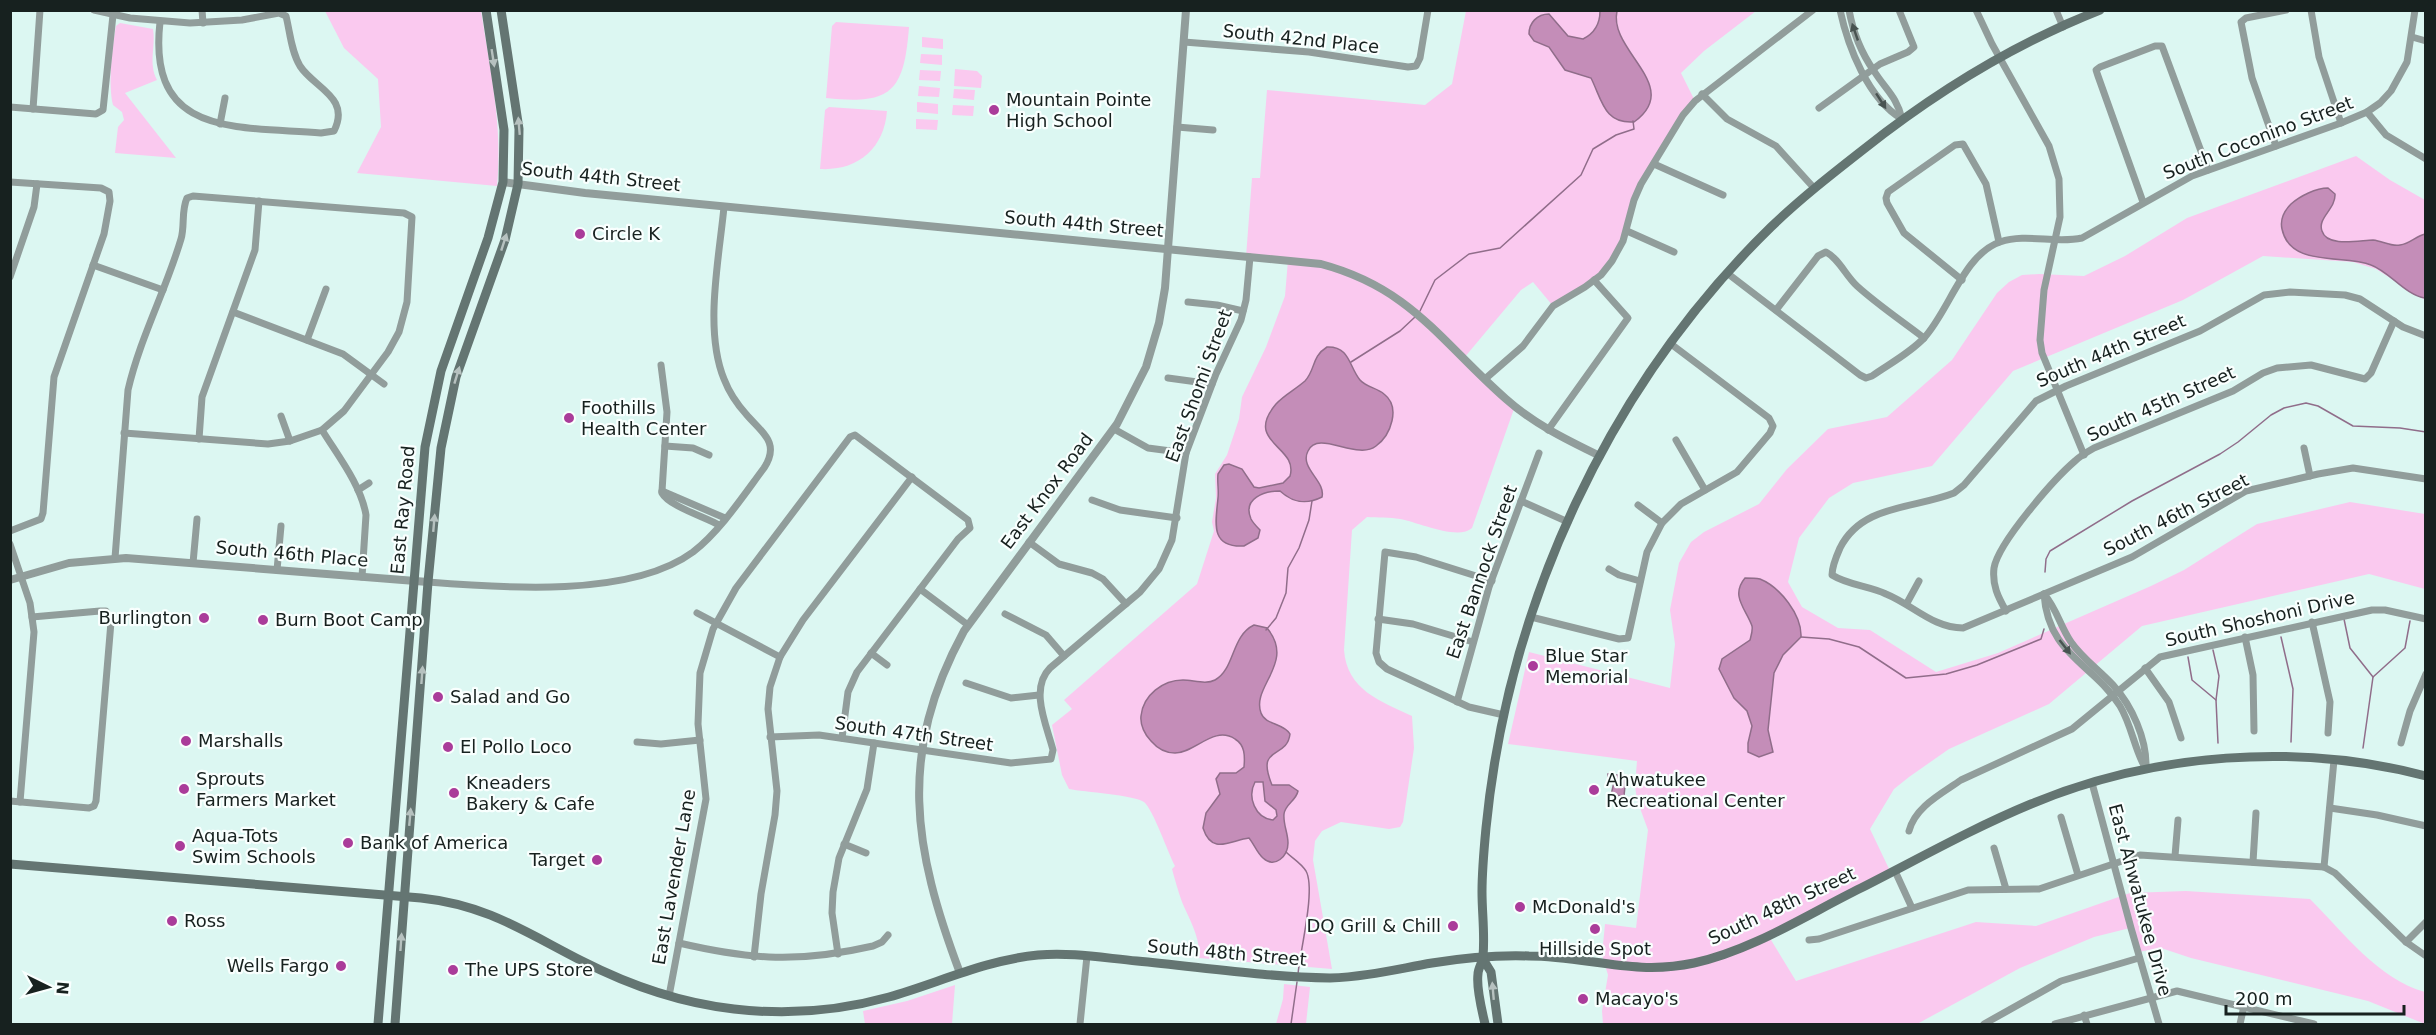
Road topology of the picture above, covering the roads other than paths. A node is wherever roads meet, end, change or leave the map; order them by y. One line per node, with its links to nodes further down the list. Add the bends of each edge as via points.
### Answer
1 (40, 10): 31 (street)
2 (94, 10): 18 (street)
3 (202, 10): 20 (street)
4 (486, 10): 43 (main road, East Ray Road, one-way to 43, via 504,130)
5 (501, 10): 45 (main road, East Ray Road, one-way to 5, via 519,129)
6 (1186, 10): 24 (street, East Knox Road)
7 (1428, 10): 24 (street, South 42nd Place, via 1416,66)
8 (1813, 10): 27 (street)
9 (1840, 10): 26 (street, via 1853,54)
10 (1849, 10): 26 (street, one-way to 10)
11 (1899, 10): 26 (street, via 1914,47)
12 (1976, 10): 25 (street)
13 (2056, 10): 21 (street)
14 (2100, 10): 21 (main road)
15 (2286, 10): 38 (street, via 2241,22 2252,78)
16 (2311, 10): 34 (street, via 2319,57)
17 (2415, 10): 22 (street, South Coconino Street)
18 (113, 15): 19 (street); 31 (street, via 103,110 96,114)
19 (160, 22): 20 (street); 35 (street, via 158,56 164,80 182,106)
20 (203, 23): 35 (street, via 279,13 286,16 301,68 336,104 334,131)
21 (2063, 27): 25 (main road)
22 (2412, 37): 23 (street); 32 (street, South Coconino Street, via 2407,62 2391,91)
23 (2426, 41)
24 (1184, 42): 36 (street, East Knox Road)
25 (2000, 57): 33 (main road); 52 (street, via 2055,161 2061,196)
26 (1868, 72): 30 (street); 33 (street, via 1898,102); 33 (street, one-way to 33, via 1888,111)
27 (1702, 94): 40 (street, via 1683,115); 46 (street, via 1727,119 1776,146)
28 (225, 98): 35 (street)
29 (10, 106): 31 (street)
30 (1819, 108)
31 (33, 109)
32 (2367, 112): 34 (street, South Coconino Street); 39 (street, via 2386,135)
33 (1902, 119): 46 (main road)
34 (2341, 123): 38 (street, South Coconino Street)
35 (220, 124)
36 (1177, 127): 37 (street); 54 (street, East Knox Road)
37 (1212, 130)
38 (2276, 146): 41 (street, South Coconino Street)
39 (2426, 159)
40 (1654, 164): 47 (street); 51 (street, via 1634,200)
41 (2208, 170): 49 (street, South Coconino Street); 49 (street, via 2162,46 2096,70)
42 (10, 182): 44 (street)
43 (503, 182): 45 (street, South 44th Street); 122 (main road, East Ray Road, via 433,401 424,447)
44 (37, 184): 57 (street, via 101,188 109,192 107,220); 59 (street, via 34,207)
45 (518, 184): 50 (street, South 44th Street); 126 (main road, East Ray Road, one-way to 45, via 438,469 449,404 505,240)
46 (1814, 188): 58 (main road)
47 (1723, 195)
48 (259, 201): 63 (street, via 187,198 182,237); 67 (street, via 255,250); 74 (street, via 404,213 412,217 403,323)
49 (2143, 202): 52 (street, South Coconino Street, via 2082,238)
50 (724, 207): 54 (street, South 44th Street); 105 (street, South 46th Place, via 714,323 717,356 730,392 768,438 770,454 764,468)
51 (1627, 231): 55 (street); 60 (street, via 1619,251)
52 (2055, 241): 53 (street, South Coconino Street); 79 (street, via 2044,290 2040,340)
53 (1999, 242): 61 (street, via 1982,253); 61 (street, via 1986,184 1963,144 1955,145 1888,192 1887,203 1904,233)
54 (1168, 249): 56 (street, South 44th Street); 81 (street, East Knox Road, via 1154,342 1134,394)
55 (1674, 252)
56 (1250, 257): 66 (street, East Shomi Street); 76 (street, South 44th Street, via 1321,264 1374,283 1422,316)
57 (93, 265): 63 (street); 112 (street, via 54,377 41,519)
58 (1727, 273): 65 (street); 72 (main road)
59 (10, 277)
60 (1594, 280): 76 (street, via 1553,306 1523,346); 83 (street, via 1628,318)
61 (1962, 280): 70 (street)
62 (326, 289): 71 (street)
63 (163, 290): 84 (street, via 131,378)
64 (1188, 302): 66 (street)
65 (1776, 310): 70 (street, via 1866,378); 70 (street, via 1818,256 1826,252 1861,289)
66 (1243, 311): 78 (street, East Shomi Street)
67 (233, 312): 71 (street); 85 (street, via 202,397)
68 (2394, 321): 69 (street, South 44th Street); 79 (street, South 44th Street, via 2360,299 2345,295 2277,292 2264,295 2200,331); 93 (street, South 45th Street, via 2365,379 2310,365 2277,368)
69 (2426, 336)
70 (1924, 338)
71 (307, 340): 74 (street, via 343,354)
72 (1671, 344): 94 (main road, via 1640,387); 100 (street, via 1769,418 1773,426 1737,472)
73 (661, 365): 88 (street, via 667,412)
74 (372, 375): 77 (street); 82 (street, via 344,411)
75 (1168, 378): 78 (street)
76 (1485, 379): 83 (street, South 44th Street)
77 (384, 384)
78 (1212, 384): 90 (street, East Shomi Street)
79 (2058, 389): 93 (street); 129 (street, South 44th Street, via 2036,401 1954,493 1879,513 1862,522 1844,542 1832,575)
80 (280, 416): 87 (street)
81 (1114, 429): 90 (street, via 1148,448); 113 (street, East Knox Road)
82 (322, 430): 87 (street); 99 (street)
83 (1548, 430): 94 (street, South 44th Street)
84 (124, 433): 85 (street); 115 (street)
85 (199, 440): 87 (street, via 268,444)
86 (1676, 440): 100 (street)
87 (290, 441)
88 (665, 446): 92 (street, via 693,448); 101 (street)
89 (2304, 448): 95 (street)
90 (1186, 453): 106 (street, East Shomi Street)
91 (1539, 453): 103 (street, East Bannock Street)
92 (709, 455)
93 (2084, 455): 131 (street, South 45th Street, via 2066,470 1997,556 1994,586)
94 (1600, 456): 108 (main road)
95 (2310, 476): 97 (street, South 46th Street, via 2353,468); 128 (street, South 46th Street, via 2246,491 2132,557)
96 (912, 477): 127 (street, via 968,520 970,528); 138 (street, East Lavender Lane, via 855,435 850,437 735,588); 145 (street, via 803,620)
97 (2426, 479)
98 (369, 483): 99 (street)
99 (358, 490): 120 (street, via 366,515)
100 (1706, 490): 109 (street, via 1681,504)
101 (662, 491): 105 (street); 110 (street, via 664,498)
102 (1092, 500): 106 (street, via 1120,510)
103 (1521, 501): 108 (street); 123 (street, East Bannock Street)
104 (1638, 505): 109 (street)
105 (725, 518): 110 (street, South 46th Place)
106 (1178, 518): 130 (street, East Shomi Street, via 1159,568)
107 (197, 519): 116 (street)
108 (1568, 522): 135 (main road)
109 (1662, 523): 124 (street, via 1647,552)
110 (719, 525): 126 (street, South 46th Place, via 683,559 633,578 521,589)
111 (281, 526): 118 (street)
112 (10, 531)
113 (1029, 542): 130 (street, via 1059,564 1103,579); 140 (street, East Knox Road)
114 (10, 544): 119 (street)
115 (115, 558): 116 (street, South 46th Place); 119 (street, South 46th Place, via 69,563)
116 (193, 563): 118 (street, South 46th Place)
117 (1610, 569): 124 (street)
118 (277, 570): 120 (street, South 46th Place)
119 (22, 576): 121 (street, South 46th Place); 134 (street)
120 (362, 577): 122 (street, South 46th Place)
121 (10, 580)
122 (413, 580): 126 (street, South 46th Place); 187 (main road, East Ray Road)
123 (1492, 581): 136 (street, via 1416,556 1385,552); 142 (street, East Bannock Street)
124 (1640, 581): 135 (street, via 1628,638)
125 (1919, 581): 129 (street)
126 (428, 582): 188 (main road, East Ray Road, one-way to 126)
127 (920, 589): 140 (street); 143 (street)
128 (2044, 594): 131 (street, South 46th Street); 150 (street, via 2045,610 2061,644)
129 (1907, 603): 131 (street, South 46th Street, via 1950,628 1972,625)
130 (1126, 604): 144 (street, East Shomi Street)
131 (2006, 612)
132 (698, 613): 138 (street)
133 (1005, 614): 144 (street, via 1046,635)
134 (33, 617): 169 (street); 169 (street, via 106,611 111,622 94,806)
135 (1531, 617): 153 (main road)
136 (1378, 619): 142 (street, via 1413,624); 152 (street, via 1379,662)
137 (2426, 619): 139 (street, South Shoshoni Drive, via 2372,610)
138 (716, 622): 145 (street); 159 (street, East Lavender Lane, via 700,673)
139 (2312, 622): 141 (street, South Shoshoni Drive); 155 (street, via 2330,702)
140 (968, 625): 163 (street, East Knox Road, via 937,690)
141 (2245, 637): 147 (street, South Shoshoni Drive, via 2169,654); 154 (street, via 2253,675)
142 (1473, 642): 152 (street, East Bannock Street)
143 (871, 653): 146 (street); 157 (street, via 850,686)
144 (1064, 656): 151 (street, East Shomi Street, via 1045,673)
145 (780, 657): 156 (street, via 768,709)
146 (887, 666)
147 (2145, 668): 150 (street, South Shoshoni Drive); 158 (street, via 2169,702)
148 (2426, 674): 162 (street)
149 (966, 683): 151 (street, via 1011,698)
150 (2115, 693): 165 (street); 175 (street, South Shoshoni Drive, via 2058,738 1961,780 1918,811)
151 (1039, 695): 163 (street, South 47th Street, via 1053,750 1053,757 1047,760 1011,763)
152 (1456, 702): 153 (street)
153 (1504, 715): 200 (main road, via 1488,806 1482,892)
154 (2254, 731)
155 (2328, 733)
156 (770, 737): 157 (street, South 47th Street, via 806,734); 198 (street, via 777,791)
157 (842, 738): 161 (street, South 47th Street)
158 (2181, 738)
159 (700, 740): 160 (street, via 656,745); 194 (street, East Lavender Lane, via 706,800)
160 (637, 742)
161 (874, 743): 163 (street, South 47th Street); 176 (street, via 867,789)
162 (2401, 743)
163 (922, 750): 201 (street, East Knox Road, via 918,793 924,859)
164 (2334, 760): 165 (main road, South 48th Street, via 2223,758); 166 (main road, South 48th Street); 170 (street)
165 (2146, 769): 167 (main road, South 48th Street)
166 (2426, 776)
167 (2092, 783): 180 (street, East Ahwatukee Drive); 184 (main road, South 48th Street, via 2004,816)
168 (10, 801): 169 (street)
169 (20, 802)
170 (2330, 808): 174 (street); 183 (street)
171 (2256, 813): 181 (street)
172 (2061, 817): 185 (street)
173 (2178, 820): 179 (street)
174 (2426, 826)
175 (1908, 831)
176 (844, 844): 178 (street); 195 (street, via 832,903)
177 (1994, 848): 186 (street)
178 (866, 853)
179 (2175, 856): 180 (street, via 2140,855); 181 (street)
180 (2114, 862): 185 (street); 199 (street, East Ahwatukee Drive)
181 (2253, 862): 183 (street)
182 (10, 864): 187 (main road, South 48th Street)
183 (2324, 867): 193 (street)
184 (1895, 871): 189 (street); 200 (main road, South 48th Street, via 1758,939 1695,962 1645,969 1551,957)
185 (2078, 875): 186 (street, via 2039,889)
186 (2006, 889): 189 (street, via 1968,890)
187 (388, 896): 188 (main road, South 48th Street); 206 (main road, East Ray Road)
188 (404, 897): 202 (main road, South 48th Street, via 457,903 492,914 593,966); 207 (main road, East Ray Road, one-way to 188)
189 (1912, 908): 192 (street)
190 (2426, 922): 193 (street)
191 (888, 935): 195 (street, via 873,946)
192 (1809, 940)
193 (2406, 942): 197 (street)
194 (679, 944): 198 (street); 202 (street, East Lavender Lane)
195 (838, 954): 198 (street)
196 (1087, 956): 200 (main road, South 48th Street, via 1330,978); 201 (main road, South 48th Street, via 1020,957); 208 (street)
197 (2426, 956)
198 (754, 957)
199 (2139, 958): 203 (street, East Ahwatukee Drive); 211 (street, via 2061,981)
200 (1484, 959): 209 (main road, via 1478,973); 210 (main road, one-way to 200, via 1491,972)
201 (960, 973): 202 (main road, South 48th Street, via 874,1001 808,1010 741,1010)
202 (669, 996)
203 (2151, 997): 204 (street, via 2176,992); 205 (street); 214 (street, East Ahwatukee Drive)
204 (2244, 1006): 215 (street); 216 (street)
205 (2085, 1016): 212 (street); 213 (street)
206 (378, 1024)
207 (395, 1024)
208 (1080, 1024)
209 (1485, 1024)
210 (1498, 1024)
211 (1984, 1024)
212 (2055, 1024)
213 (2087, 1024)
214 (2159, 1024)
215 (2240, 1024)
216 (2314, 1024)

